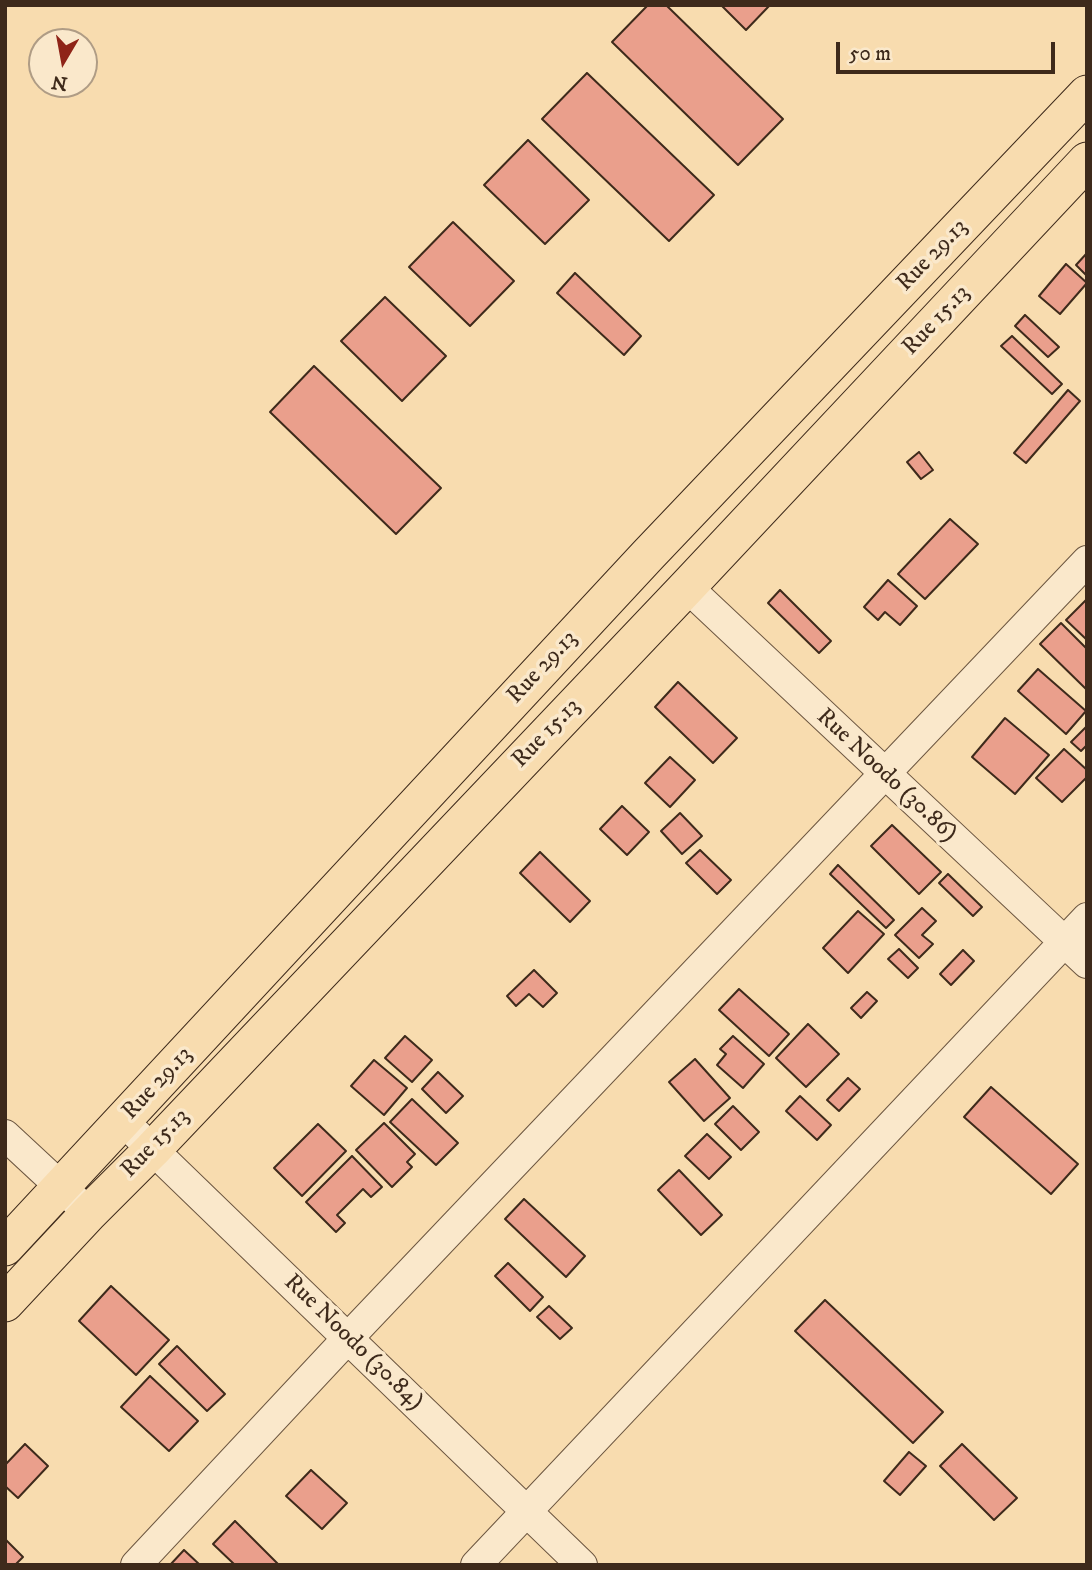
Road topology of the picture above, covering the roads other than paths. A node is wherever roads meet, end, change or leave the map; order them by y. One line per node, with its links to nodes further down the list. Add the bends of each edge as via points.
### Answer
1 (1087, 94): 9 (main road, Rue 29.13, via 648,555)
2 (1087, 161): 4 (main road, Rue 15.13)
3 (1087, 561): 5 (street)
4 (687, 587): 5 (street, Rue Noodo (30.86)); 11 (main road, Rue 15.13)
5 (884, 774): 7 (street, Rue Noodo (30.86)); 16 (street)
6 (1087, 918): 7 (street)
7 (1064, 942): 8 (street, Rue Noodo (30.86)); 17 (street)
8 (1087, 963)
9 (123, 1121): 11 (street, Rue Noodo (30.84)); 12 (main road, Rue 29.13)
10 (5, 1135): 12 (street)
11 (152, 1150): 13 (main road, Rue 15.13); 16 (street, Rue Noodo (30.84))
12 (62, 1187): 13 (street); 14 (main road, Rue 29.13)
13 (89, 1213): 15 (main road, Rue 15.13)
14 (5, 1247)
15 (5, 1303)
16 (348, 1337): 17 (street, Rue Noodo (30.84)); 18 (street)
17 (526, 1512): 19 (street); 20 (street, Rue Noodo (30.84))
18 (136, 1565)
19 (476, 1565)
20 (582, 1565)

